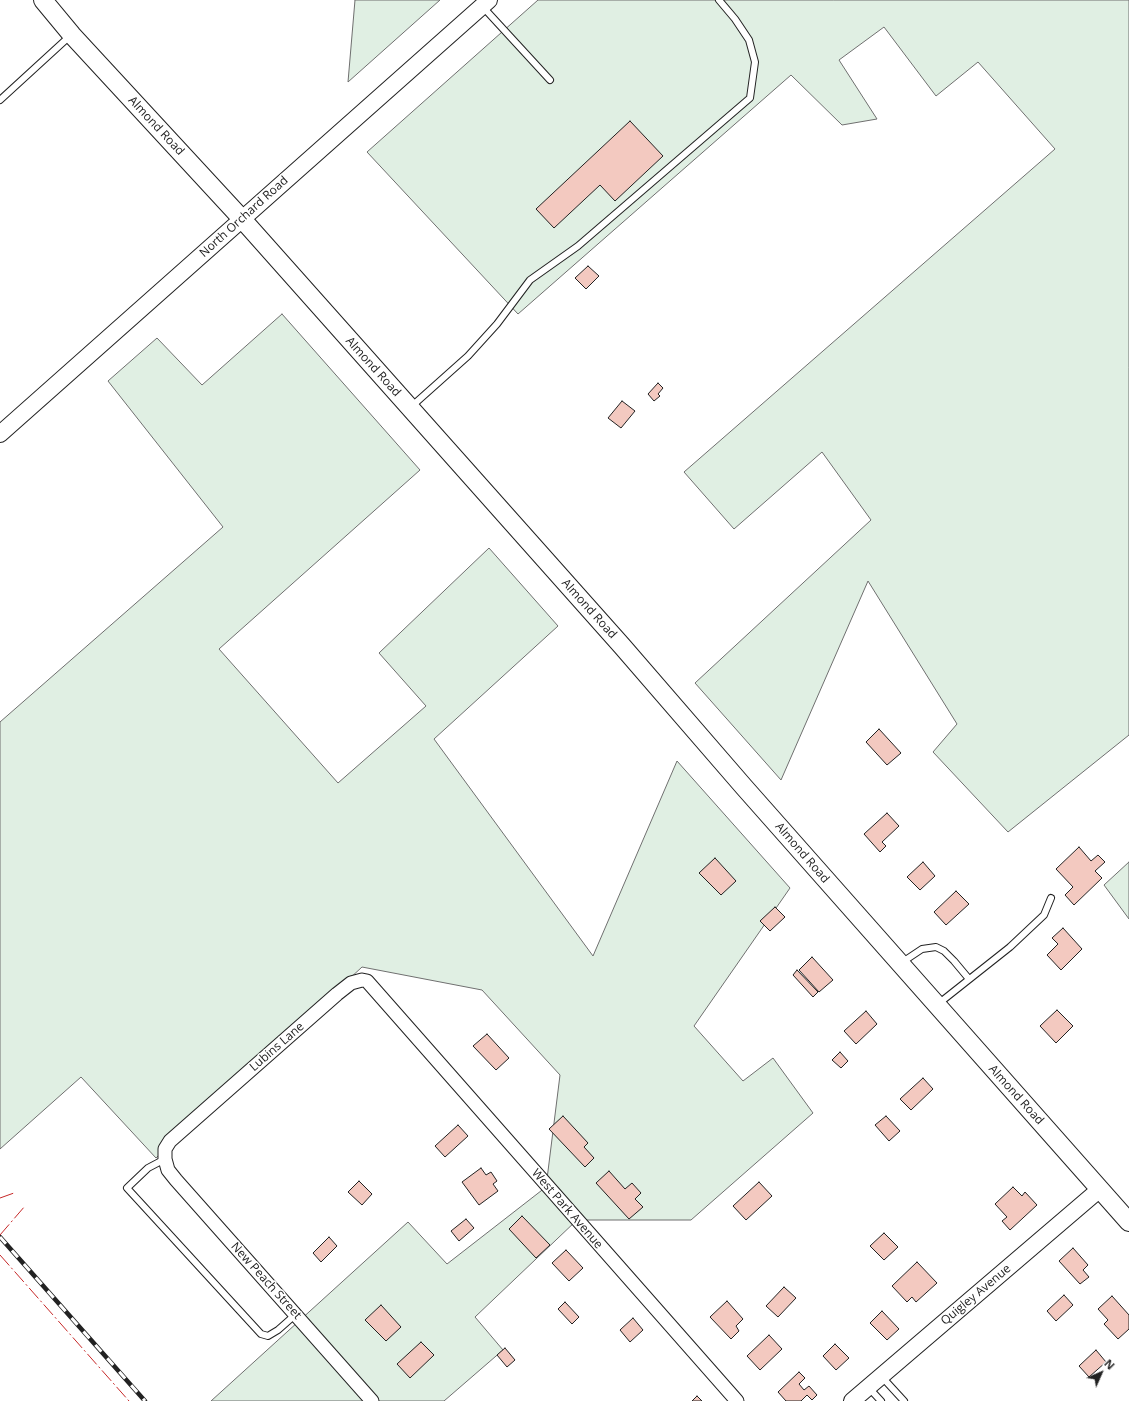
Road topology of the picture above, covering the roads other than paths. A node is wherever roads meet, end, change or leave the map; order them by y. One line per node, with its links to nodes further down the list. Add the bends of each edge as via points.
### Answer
1 (43, 0): 4 (main road, Almond Road)
2 (719, 0): 8 (lane, via 749,40 755,62 750,98 578,246 530,280 497,324 468,356)
3 (486, 3): 5 (lane); 7 (street, North Orchard Road)
4 (72, 35): 6 (lane); 7 (main road, Almond Road)
5 (550, 80)
6 (0, 100)
7 (242, 219): 8 (main road, Almond Road); 9 (street, North Orchard Road)
8 (410, 408): 11 (main road, Almond Road)
9 (0, 434)
10 (1051, 898): 12 (lane, via 1044,914 1010,947)
11 (900, 964): 12 (lane, via 922,950 936,947 944,951); 13 (main road, Almond Road)
12 (969, 980): 13 (lane)
13 (936, 1005): 16 (main road, Almond Road)
14 (398, 1017): 15 (street, Lubins Lane, via 366,981 351,983 170,1142 165,1150); 22 (street, West Park Avenue)
15 (165, 1159): 18 (street, New Peach Street, via 168,1170 176,1180); 18 (lane, via 148,1168 127,1188 261,1334 268,1336)
16 (1100, 1189): 17 (main road, Almond Road); 19 (street, Quigley Avenue)
17 (1129, 1222)
18 (295, 1314): 21 (street, New Peach Street)
19 (881, 1376): 20 (street, Quigley Avenue); 25 (lane)
20 (868, 1386): 23 (street, Quigley Avenue); 24 (lane)
21 (372, 1401)
22 (737, 1401)
23 (852, 1401)
24 (881, 1401)
25 (904, 1401)

